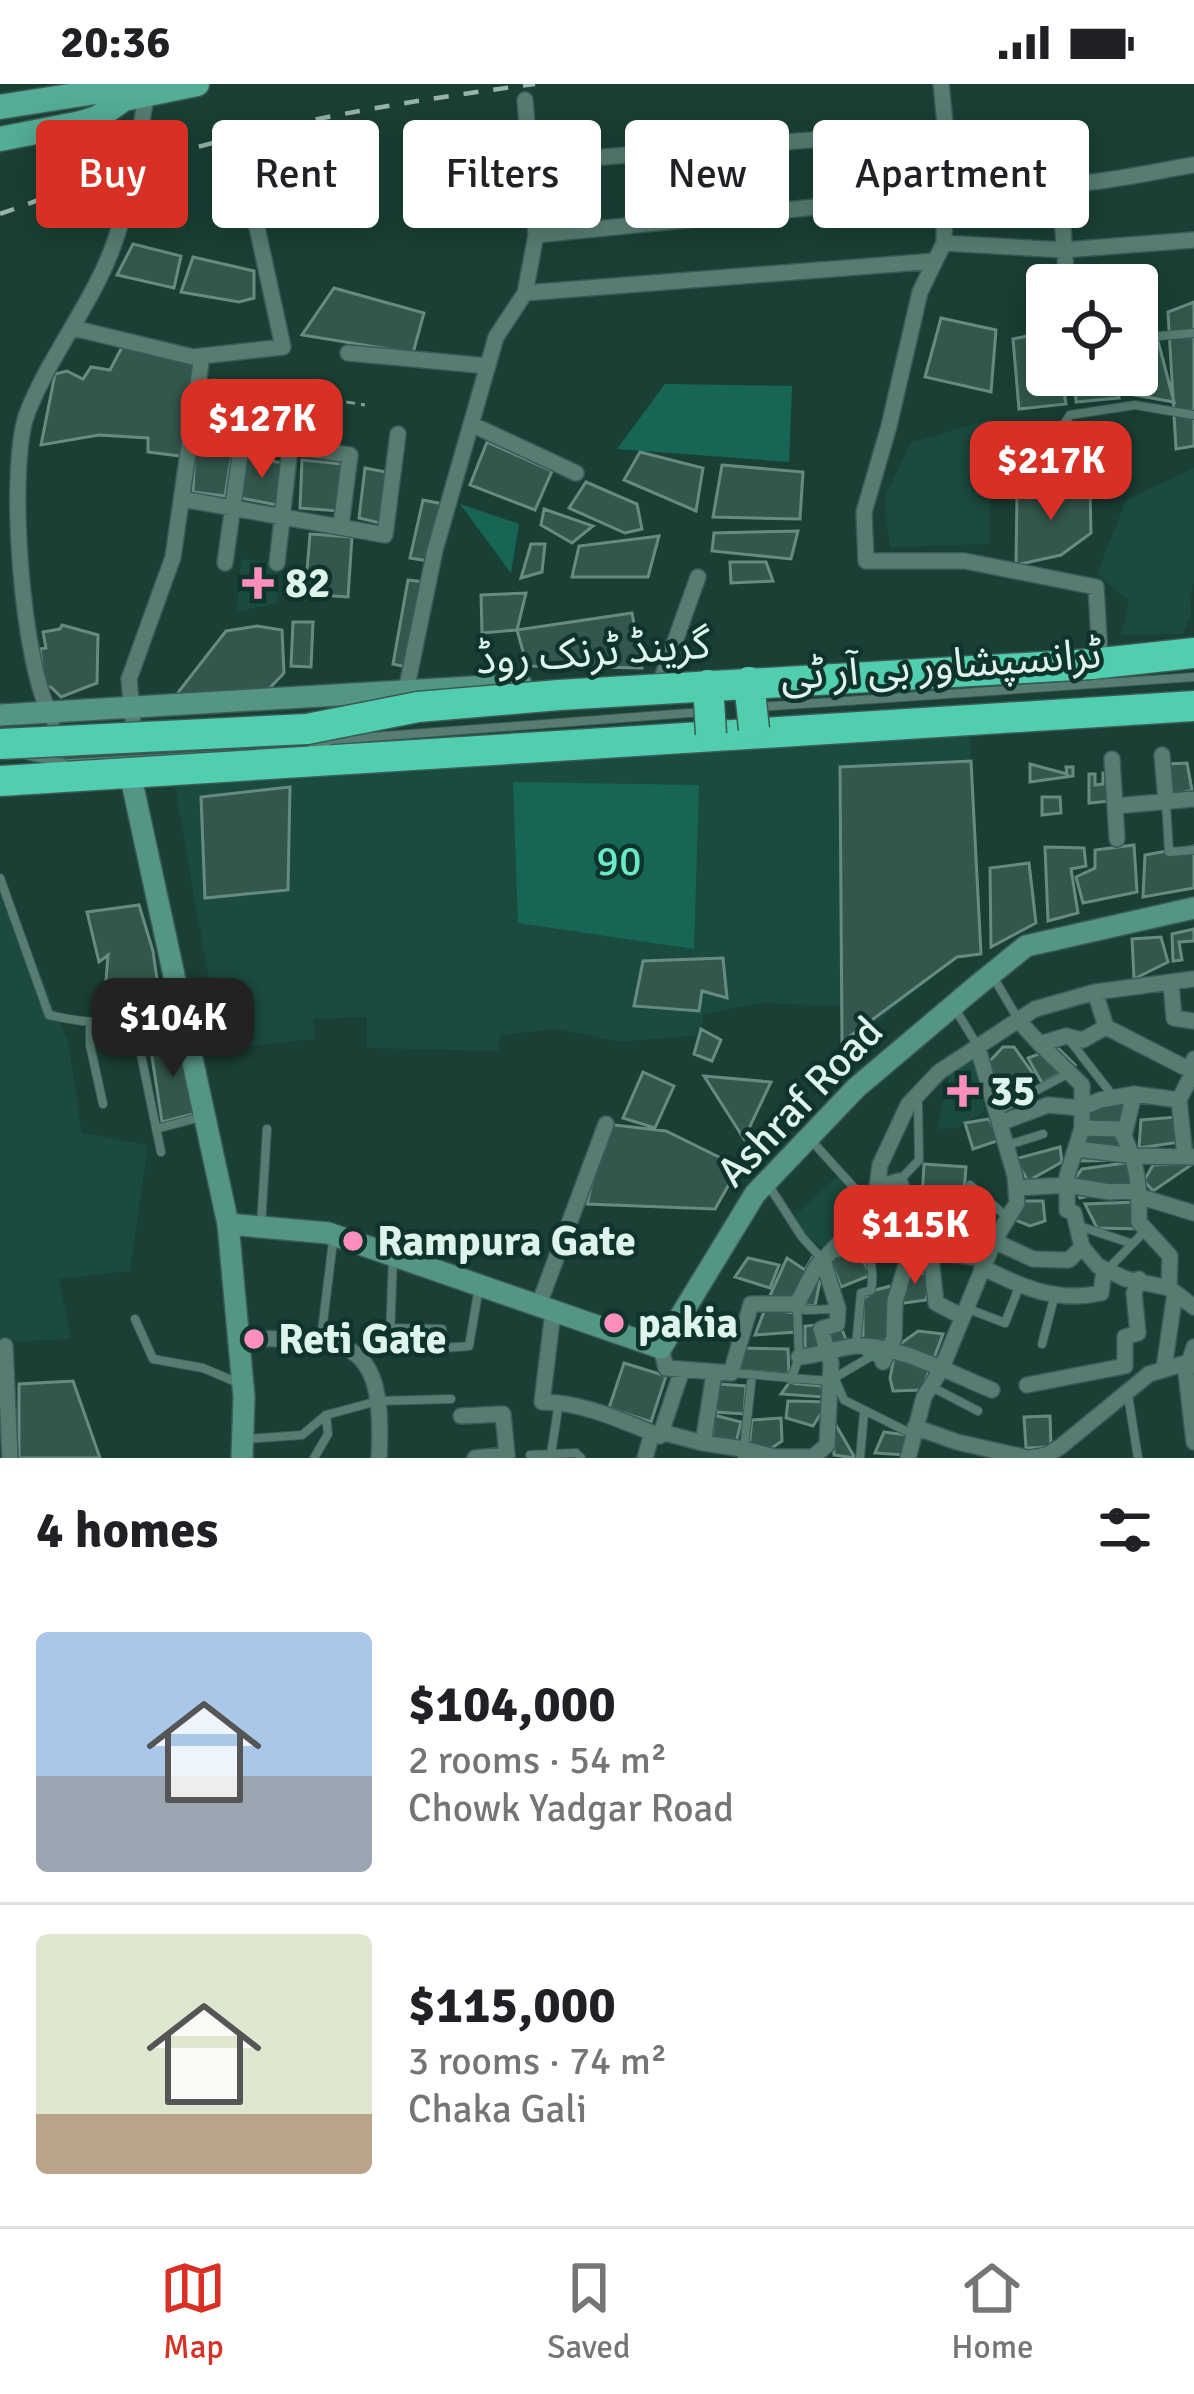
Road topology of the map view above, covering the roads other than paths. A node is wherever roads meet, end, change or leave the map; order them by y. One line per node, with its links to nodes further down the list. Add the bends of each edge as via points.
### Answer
1 (197, 84): 3 (main road)
2 (941, 84): 7 (street)
3 (139, 92): 5 (main road); 8 (main road); 9 (main road, via 97,118); 26 (street, via 116,242)
4 (525, 100): 6 (street)
5 (0, 107)
6 (527, 120)
7 (945, 120)
8 (0, 122)
9 (0, 139)
10 (813, 140): 11 (street)
11 (601, 158)
12 (1194, 165): 13 (street)
13 (1089, 182)
14 (813, 207): 19 (street)
15 (257, 228): 30 (street, via 283,347)
16 (535, 228): 19 (street)
17 (944, 228): 21 (street)
18 (1063, 228): 22 (street)
19 (536, 235): 25 (street)
20 (1194, 240): 22 (street)
21 (944, 243): 22 (street); 23 (street)
22 (1064, 250): 24 (street)
23 (935, 261): 25 (street); 48 (street, via 864,512 866,561 965,560 1096,587)
24 (1065, 264)
25 (525, 292): 31 (street)
26 (73, 328): 30 (street); 53 (street, via 26,415 20,465 24,598)
27 (1194, 333): 28 (lane)
28 (1158, 336)
29 (348, 352): 31 (street)
30 (202, 356): 34 (street)
31 (488, 366): 33 (street)
32 (1194, 415): 36 (lane, via 1135,405 1070,415)
33 (472, 425): 39 (street); 51 (street)
34 (191, 433): 37 (street); 40 (street)
35 (398, 434): 43 (street, via 385,535)
36 (1057, 435)
37 (242, 441): 38 (street); 41 (street)
38 (290, 448): 42 (street); 43 (street, via 350,455)
39 (576, 473)
40 (182, 500): 41 (street); 57 (street, via 173,557 129,679)
41 (233, 508): 42 (street); 44 (street)
42 (282, 516): 43 (street); 45 (street)
43 (341, 526)
44 (225, 563)
45 (277, 563)
46 (698, 577): 49 (street)
47 (1194, 653): 48 (highway, گرینڈ ٹرنک روڈ)
48 (1104, 660): 49 (street); 54 (highway, گرینڈ ٹرنک روڈ, bridge)
49 (663, 675): 51 (street)
50 (1194, 680): 54 (lane, ٹرانسپشاور بی آر ٹی)
51 (406, 691): 57 (street)
52 (1194, 706): 54 (highway, گرینڈ ٹرنک روڈ)
53 (49, 714): 55 (street); 57 (street); 58 (street)
54 (748, 714): 56 (highway, گرینڈ ٹرنک روڈ, bridge); 56 (highway, گرینڈ ٹرنک روڈ)
55 (0, 716)
56 (712, 717): 59 (lane); 60 (highway, گرینڈ ٹرنک روڈ, bridge, via 418,707 307,729); 65 (highway, گرینڈ ٹرنک روڈ)
57 (133, 722): 58 (lane); 59 (lane, via 297,724)
58 (66, 736): 60 (lane)
59 (374, 737): 61 (lane)
60 (0, 742): 64 (lane, via 44,761)
61 (299, 749)
62 (1162, 755): 68 (street)
63 (1112, 759): 69 (street)
64 (82, 762)
65 (130, 773): 66 (highway, گرینڈ ٹرنک روڈ); 79 (street)
66 (0, 781)
67 (1194, 799): 68 (street)
68 (1166, 801): 69 (street); 71 (lane, via 1169,852)
69 (1115, 806): 70 (street)
70 (1117, 839)
71 (1194, 850)
72 (0, 878): 82 (lane, via 49,1015)
73 (1194, 908): 74 (street, Ashraf Road, via 1026,946)
74 (992, 974): 78 (street, Ashraf Road); 80 (lane)
75 (1194, 979): 76 (street)
76 (1171, 983): 77 (street); 81 (street, via 1174,1018)
77 (1095, 992): 80 (street); 83 (street)
78 (953, 1006): 86 (lane); 104 (street, Ashraf Road)
79 (180, 1015): 82 (lane); 96 (street)
80 (1018, 1020): 85 (street); 86 (street)
81 (1194, 1021)
82 (90, 1024): 94 (lane)
83 (1106, 1028): 84 (street, via 1083,1040); 88 (street)
84 (1066, 1036): 85 (street); 92 (lane)
85 (1040, 1044): 89 (street)
86 (977, 1045): 91 (street); 97 (street)
87 (140, 1050): 100 (lane)
88 (1193, 1067): 93 (street)
89 (1070, 1072): 95 (street, via 1082,1085); 97 (lane)
90 (1134, 1094): 92 (street); 93 (street); 103 (street)
91 (918, 1095): 110 (lane, via 919,1160); 114 (street, via 880,1165)
92 (1114, 1097): 95 (street)
93 (1179, 1100): 109 (street)
94 (103, 1104)
95 (1081, 1108): 97 (street); 99 (street)
96 (205, 1116): 100 (lane); 120 (street)
97 (998, 1117): 105 (street)
98 (606, 1124): 145 (street)
99 (1082, 1128): 103 (street, via 1120,1129); 106 (street)
100 (156, 1129): 107 (lane)
101 (267, 1129): 123 (lane)
102 (1043, 1134): 105 (lane)
103 (1124, 1136): 108 (street)
104 (809, 1138): 111 (street, Ashraf Road); 117 (lane)
105 (1006, 1145): 115 (street)
106 (1077, 1149): 108 (street); 113 (street)
107 (161, 1152)
108 (1135, 1156): 109 (street); 116 (street)
109 (1190, 1157)
110 (899, 1181): 114 (street); 127 (street)
111 (766, 1182): 132 (lane, via 802,1237); 153 (street, Ashraf Road)
112 (970, 1185): 119 (lane)
113 (1067, 1185): 115 (street); 116 (street); 122 (street, via 1066,1210)
114 (877, 1187): 117 (street)
115 (1017, 1188): 119 (street)
116 (1138, 1193): 118 (street); 125 (street)
117 (867, 1202): 121 (street)
118 (1194, 1213)
119 (1008, 1218): 126 (street)
120 (228, 1224): 123 (street); 149 (street)
121 (853, 1225): 129 (lane); 132 (street)
122 (1077, 1226): 125 (lane); 128 (street)
123 (261, 1227): 124 (street)
124 (333, 1234): 131 (street); 148 (lane)
125 (1137, 1238): 134 (lane); 139 (street, via 1170,1256)
126 (994, 1241): 128 (street, via 1033,1259 1069,1260); 133 (street)
127 (904, 1245): 129 (lane); 130 (street, via 928,1241); 155 (street, via 894,1337)
128 (1082, 1247): 134 (street)
129 (867, 1250): 132 (lane); 140 (lane, via 874,1276 871,1290)
130 (929, 1251): 133 (street); 146 (street, via 936,1304)
131 (394, 1256): 136 (street); 136 (lane, via 390,1333 442,1329 444,1348 469,1346)
132 (826, 1257): 138 (street); 142 (street)
133 (984, 1263): 137 (street); 146 (street)
134 (1105, 1270): 135 (street); 141 (street, via 1101,1293)
135 (1139, 1280): 139 (street); 165 (street, via 1138,1334 1125,1337 1125,1366)
136 (479, 1286): 145 (street)
137 (1020, 1287): 141 (street); 146 (lane, via 1006,1323)
138 (833, 1291): 140 (lane); 144 (street)
139 (1172, 1291): 143 (street); 158 (street)
140 (861, 1293): 155 (lane)
141 (1055, 1294): 150 (lane)
142 (797, 1304): 144 (lane); 156 (lane); 161 (street, via 752,1304)
143 (1194, 1307)
144 (838, 1309): 154 (street, via 836,1324 821,1329)
145 (545, 1310): 153 (street); 172 (street, via 542,1402)
146 (963, 1312): 160 (street)
147 (135, 1319): 166 (lane, via 159,1363 203,1368)
148 (321, 1339): 149 (street); 171 (street, via 358,1351)
149 (238, 1340): 166 (street)
150 (1042, 1344)
151 (4, 1346): 187 (street)
152 (1194, 1347): 157 (street)
153 (661, 1348): 159 (street, via 666,1368)
154 (830, 1354): 155 (street); 156 (street); 163 (street)
155 (875, 1354): 160 (street); 163 (lane)
156 (799, 1357): 164 (lane)
157 (1186, 1363): 158 (street); 178 (street)
158 (1165, 1368): 169 (street)
159 (682, 1370): 161 (street); 179 (street)
160 (941, 1370): 167 (street); 168 (street)
161 (723, 1373): 162 (lane); 180 (street)
162 (752, 1376): 164 (lane); 182 (lane)
163 (831, 1379): 164 (lane); 173 (lane, via 844,1400); 182 (street, via 827,1445 813,1457)
164 (791, 1380)
165 (1027, 1385)
166 (243, 1386): 181 (street)
167 (930, 1387): 174 (lane); 177 (street)
168 (992, 1390)
169 (1128, 1394): 184 (street); 196 (lane)
170 (451, 1399): 171 (lane)
171 (378, 1401): 175 (lane); 189 (street)
172 (559, 1402): 179 (street); 183 (lane)
173 (864, 1411): 177 (lane); 193 (lane)
174 (978, 1412)
175 (326, 1415): 181 (lane, via 302,1435); 188 (lane, via 328,1434)
176 (461, 1416): 186 (street, via 503,1414)
177 (914, 1431): 194 (street); 195 (street)
178 (1193, 1431)
179 (657, 1433): 180 (street); 192 (street)
180 (704, 1443): 182 (street)
181 (242, 1449)
182 (745, 1453)
183 (551, 1454): 185 (lane); 191 (lane)
184 (1059, 1454): 195 (street)
185 (530, 1455)
186 (507, 1456): 190 (street)
187 (10, 1458)
188 (314, 1458)
189 (379, 1458)
190 (475, 1458)
191 (580, 1458)
192 (645, 1458)
193 (860, 1458)
194 (908, 1458)
195 (1029, 1458)
196 (1138, 1458)

